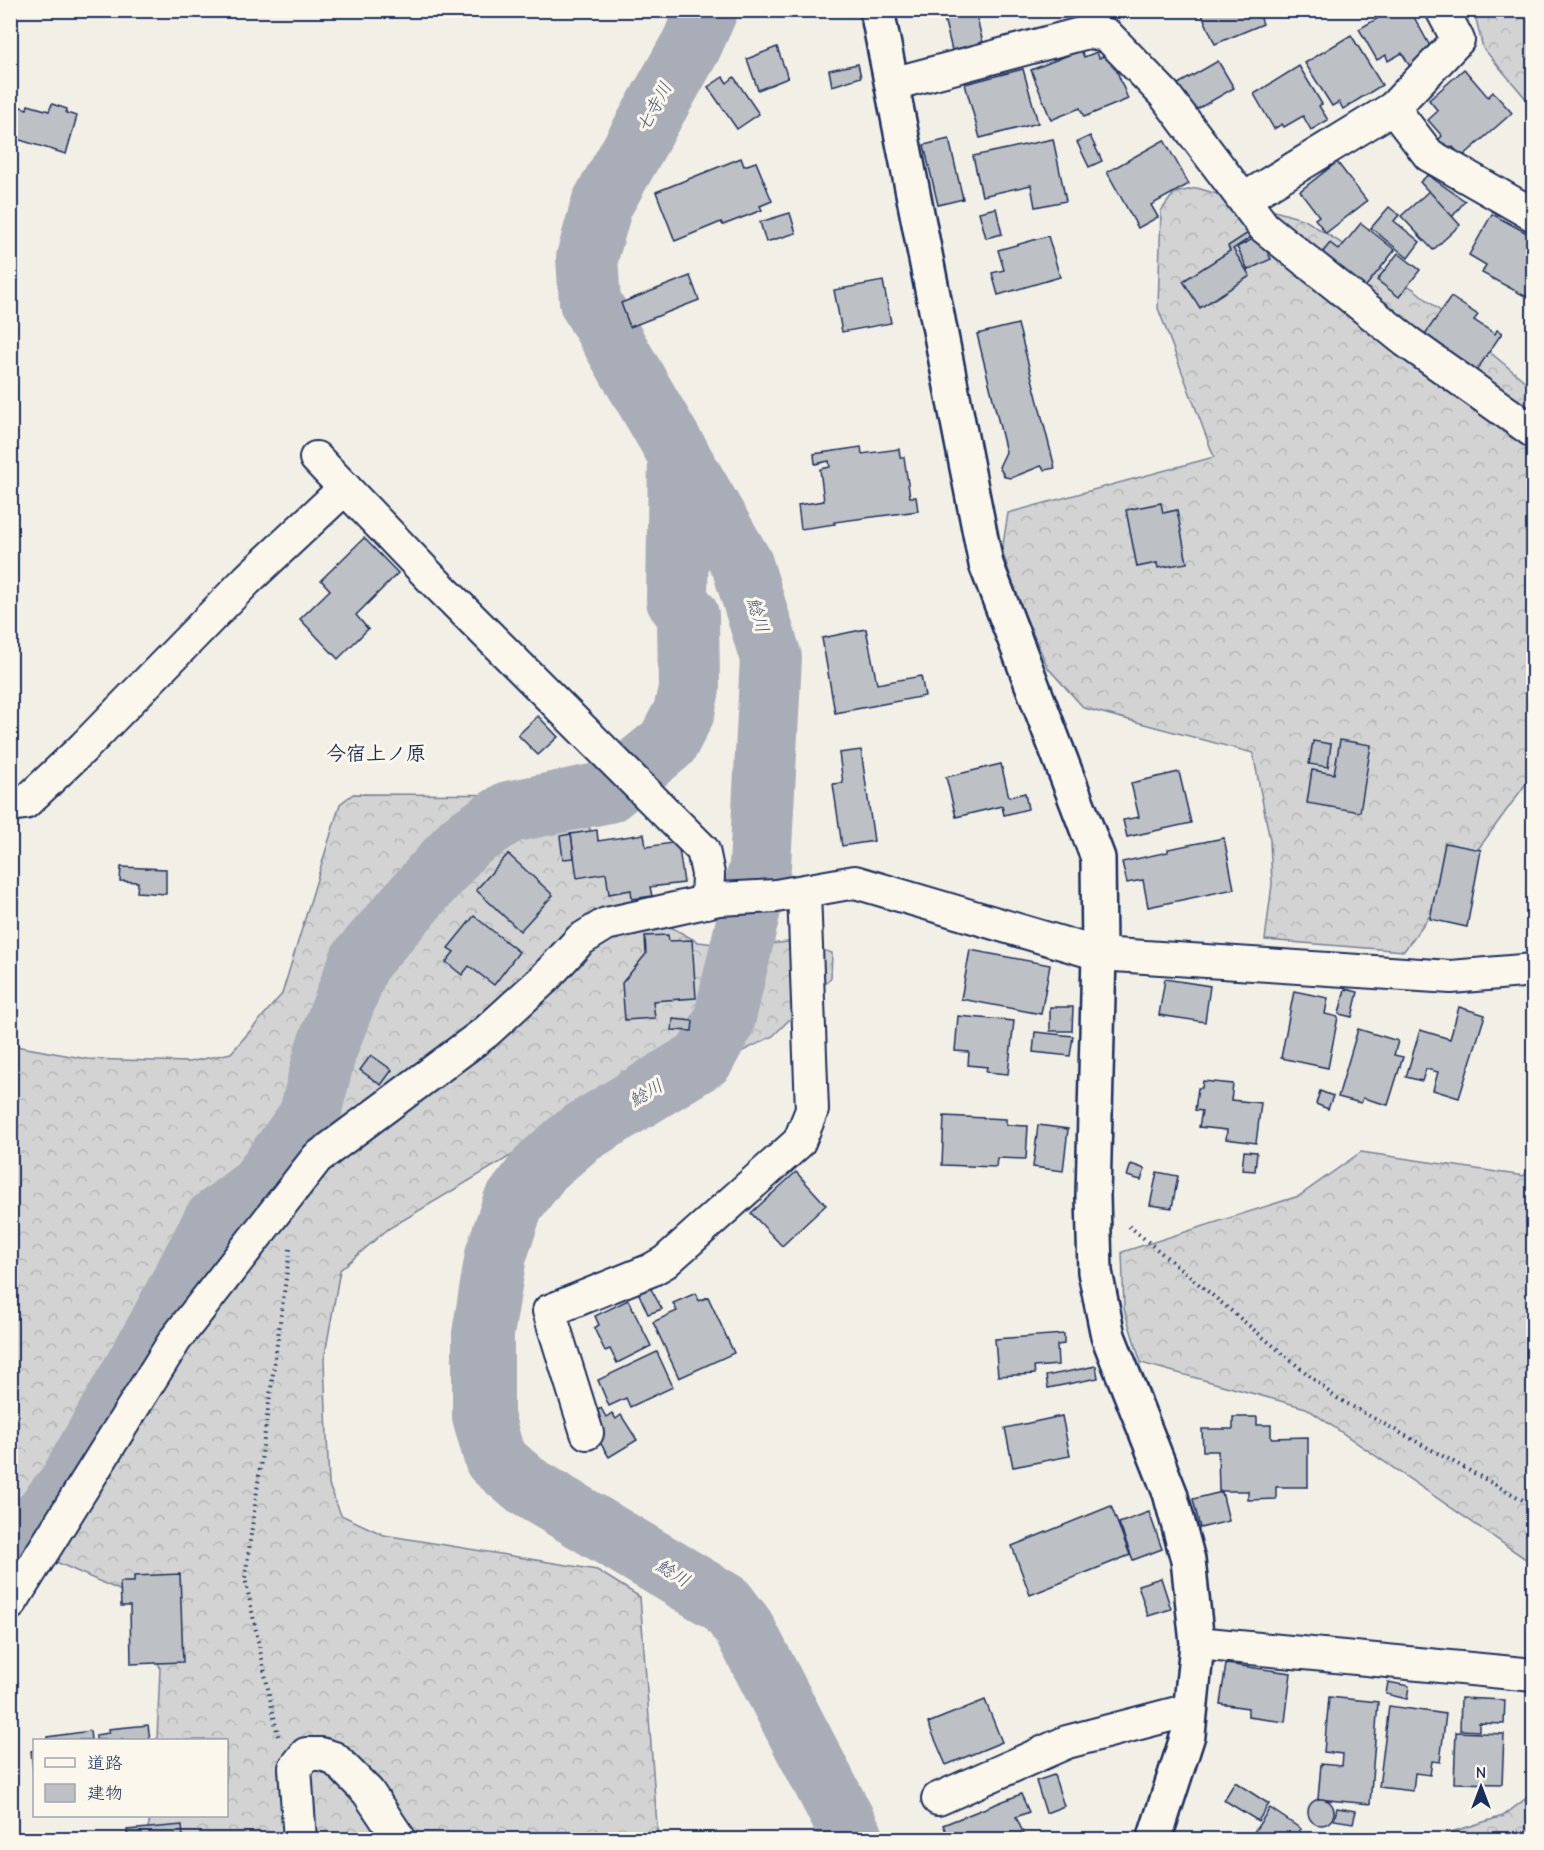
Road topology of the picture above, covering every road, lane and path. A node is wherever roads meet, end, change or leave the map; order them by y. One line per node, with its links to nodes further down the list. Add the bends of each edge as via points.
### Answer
1 (877, 10): 3 (street)
2 (1442, 10): 4 (street, via 1458,40)
3 (892, 84): 5 (street, via 1088,33 1107,35 1164,94); 13 (street, via 986,564 1098,858)
4 (1393, 108): 5 (street); 6 (street, via 1429,155)
5 (1244, 199): 7 (street, via 1264,227 1406,341)
6 (1533, 215)
7 (1533, 432)
8 (316, 458): 9 (street)
9 (345, 488): 10 (street, via 25,803); 12 (street, via 703,850)
10 (10, 805)
11 (790, 894): 12 (street); 13 (street, via 855,882); 17 (street, via 812,1110 800,1142 665,1262 549,1311)
12 (713, 900): 19 (street, via 606,924 580,940 486,1032 317,1158 175,1340)
13 (1100, 954): 14 (street, via 1451,977); 15 (street)
14 (1533, 969)
15 (1093, 1196): 18 (path, via 1335,1397); 20 (street, via 1095,1272 1108,1336 1170,1493 1188,1560)
16 (291, 1238): 23 (path, via 245,1578)
17 (587, 1433)
18 (1533, 1506)
19 (10, 1604)
20 (1197, 1643): 21 (street); 22 (street)
21 (1533, 1675)
22 (1190, 1710): 24 (street, via 1067,1742); 27 (street, via 1188,1735)
23 (278, 1737)
24 (938, 1798)
25 (300, 1839): 26 (street, via 295,1768 306,1754 321,1754 334,1758 369,1792)
26 (400, 1839)
27 (1154, 1839)

